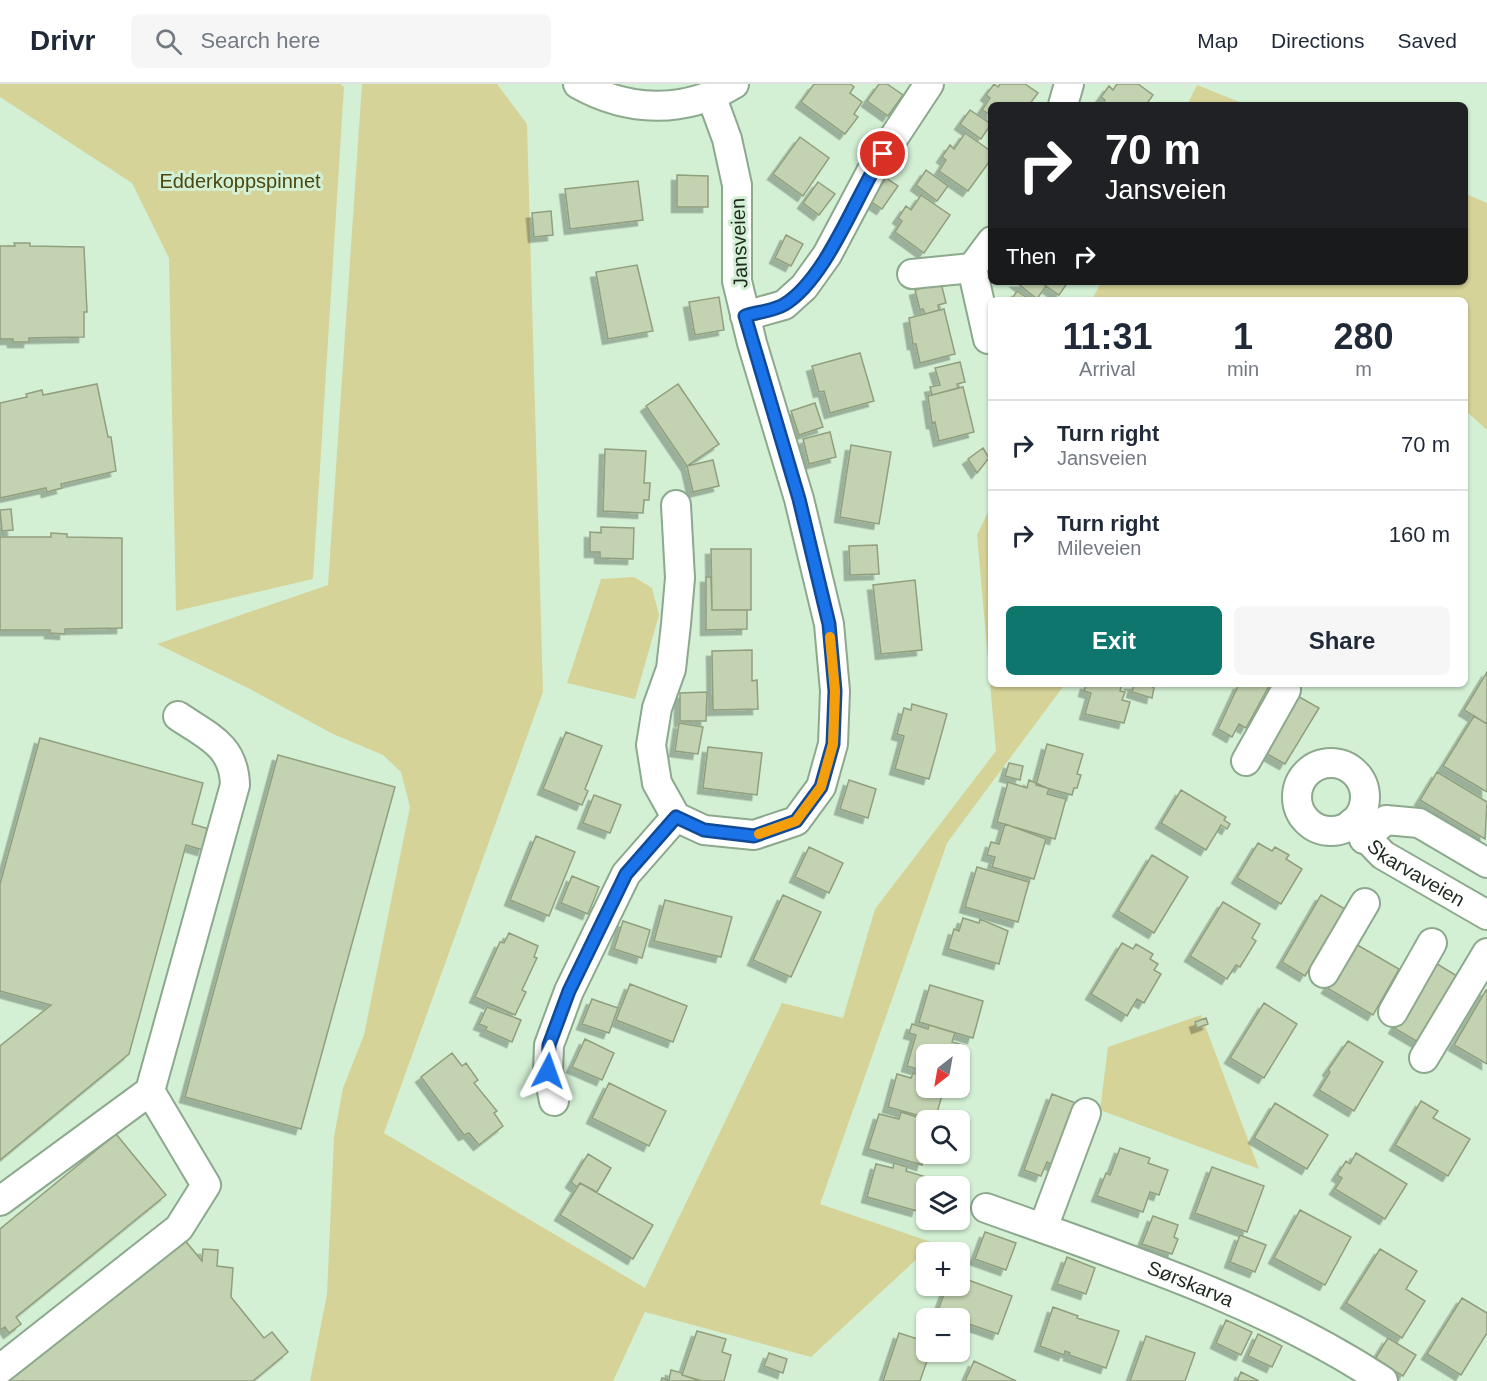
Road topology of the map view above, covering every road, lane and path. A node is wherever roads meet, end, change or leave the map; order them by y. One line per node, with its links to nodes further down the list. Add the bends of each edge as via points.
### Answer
1 (578, 84): 4 (street, via 598,95 680,106)
2 (929, 84): 9 (street, via 871,172 827,255 804,287 784,305)
3 (1069, 84): 5 (street)
4 (723, 91): 9 (street, Jansveien, via 727,139 737,185 737,281)
5 (1064, 102)
6 (988, 246): 7 (street)
7 (972, 268): 8 (street); 10 (street)
8 (912, 274)
9 (745, 316): 15 (street, Jansveien, via 799,499 829,624 835,691 833,744 821,787 796,821 754,836 704,830)
10 (988, 339)
11 (676, 505): 15 (street, via 680,578 676,624 671,669 657,708 651,745 657,783)
12 (1286, 690): 14 (street)
13 (178, 716): 24 (street, via 226,749 235,767 235,784)
14 (1246, 761)
15 (676, 817): 25 (street, via 626,874 569,991 549,1045 548,1071)
16 (1487, 863): 18 (street, Skarvaveien, via 1419,823 1386,820 1358,831 1383,855)
17 (1365, 903): 21 (street)
18 (1487, 915)
19 (1432, 944): 22 (street)
20 (1487, 953): 23 (street)
21 (1324, 973)
22 (1393, 1012)
23 (1424, 1058)
24 (150, 1091): 27 (street); 30 (street, via 206,1185 179,1228)
25 (554, 1101)
26 (1086, 1113): 29 (street)
27 (0, 1201)
28 (986, 1208): 29 (street, Sørskarva)
29 (1043, 1228): 31 (street, Sørskarva, via 1190,1281 1262,1314)
30 (0, 1369)
31 (1383, 1381)

